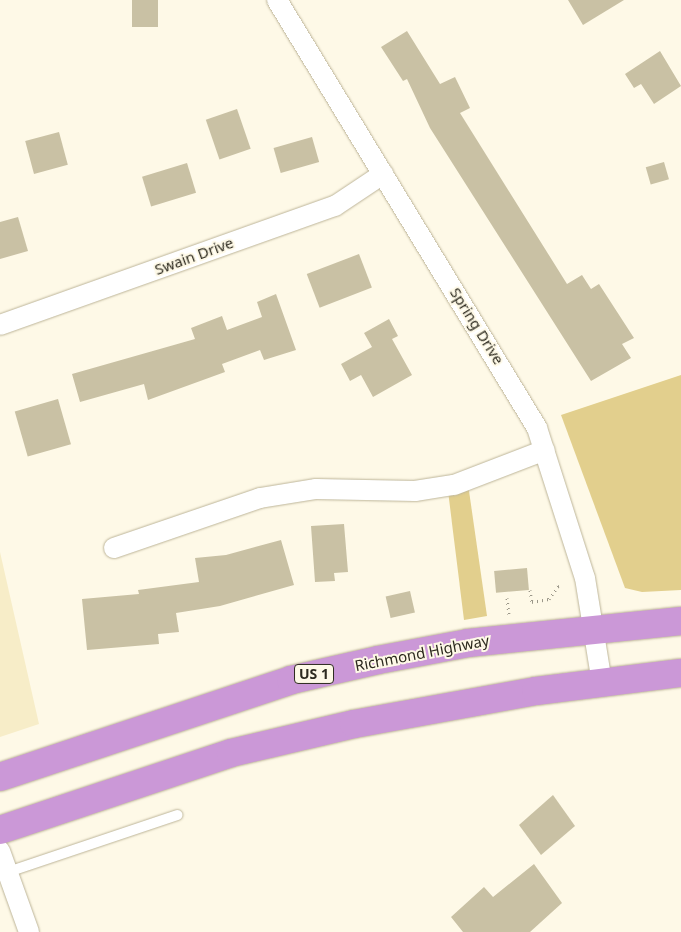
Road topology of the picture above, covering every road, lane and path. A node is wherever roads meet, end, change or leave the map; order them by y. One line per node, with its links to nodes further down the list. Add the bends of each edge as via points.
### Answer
1 (277, 0): 2 (street, Spring Drive)
2 (382, 174): 3 (street, Swain Drive, via 335,206); 4 (street, Spring Drive, via 515,388)
3 (0, 325)
4 (545, 450): 5 (street, via 454,485 405,491 316,489 269,496); 11 (street, Spring Drive, via 585,578)
5 (114, 548)
6 (562, 587): 7 (path, via 558,586 549,599 532,602)
7 (530, 590)
8 (508, 598): 9 (path)
9 (509, 613)
10 (681, 621): 11 (highway, Richmond Highway / US 1)
11 (595, 627): 13 (street, Spring Drive); 14 (highway, Richmond Highway / US 1, via 468,643 291,680)
12 (681, 673): 13 (highway)
13 (602, 683): 16 (highway, via 358,723 231,753)
14 (0, 776)
15 (177, 815): 18 (lane)
16 (0, 830)
17 (0, 851): 18 (street)
18 (4, 873): 19 (street)
19 (29, 932)

